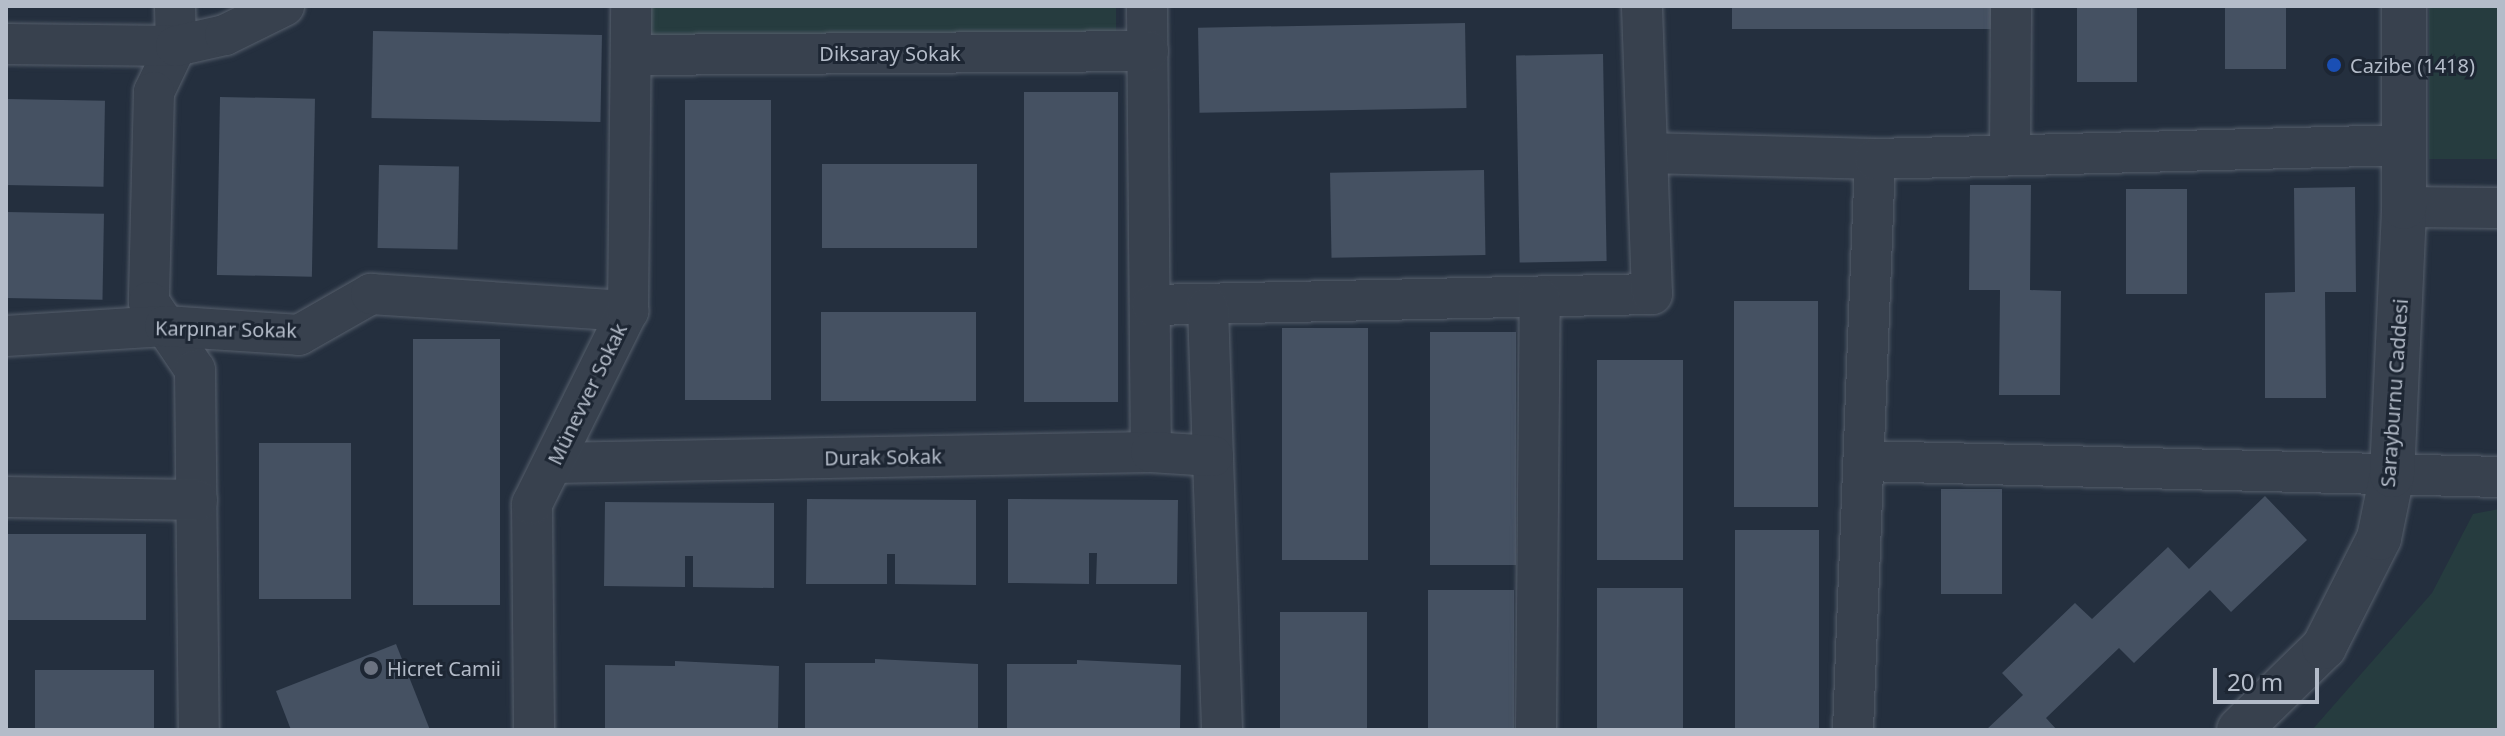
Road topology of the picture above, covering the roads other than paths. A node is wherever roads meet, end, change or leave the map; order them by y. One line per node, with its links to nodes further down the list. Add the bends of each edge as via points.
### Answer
1 (175, 6): 9 (street)
2 (284, 6): 9 (street, via 225,35)
3 (631, 6): 11 (street, Münevver Sokak)
4 (1147, 6): 10 (street)
5 (1642, 6): 13 (street)
6 (2011, 6): 14 (street)
7 (2404, 6): 12 (street, Sarayburnu Caddesi)
8 (6, 44): 9 (street)
9 (176, 46): 22 (street, via 154,92 149,302)
10 (1148, 51): 11 (street, Diksaray Sokak); 19 (street)
11 (632, 55): 21 (street, Münevver Sokak)
12 (2405, 145): 14 (street); 16 (street, Sarayburnu Caddesi)
13 (1648, 153): 15 (street); 18 (street, via 1652,294)
14 (2010, 155): 15 (street)
15 (1875, 159): 26 (street)
16 (2404, 207): 17 (street); 28 (street, Sarayburnu Caddesi)
17 (2499, 208)
18 (1540, 298): 20 (street); 35 (street)
19 (1152, 305): 20 (street); 24 (street)
20 (1208, 307): 25 (street)
21 (628, 311): 22 (street, Karpınar Sokak, via 371,294 299,335); 27 (street, Münevver Sokak)
22 (165, 326): 23 (street, Karpınar Sokak); 31 (street, via 195,370)
23 (6, 336)
24 (1151, 452): 25 (street, Durak Sokak); 27 (street, Durak Sokak)
25 (1213, 456): 34 (street)
26 (1864, 461): 28 (street); 36 (street)
27 (553, 463): 33 (street, Münevver Sokak, via 532,504)
28 (2392, 475): 29 (street); 37 (street, Sarayburnu Caddesi, via 2379,538 2324,647)
29 (2499, 477)
30 (6, 497): 31 (street)
31 (197, 500): 32 (street)
32 (199, 730)
33 (534, 730)
34 (1222, 730)
35 (1536, 730)
36 (1853, 730)
37 (2239, 730)

